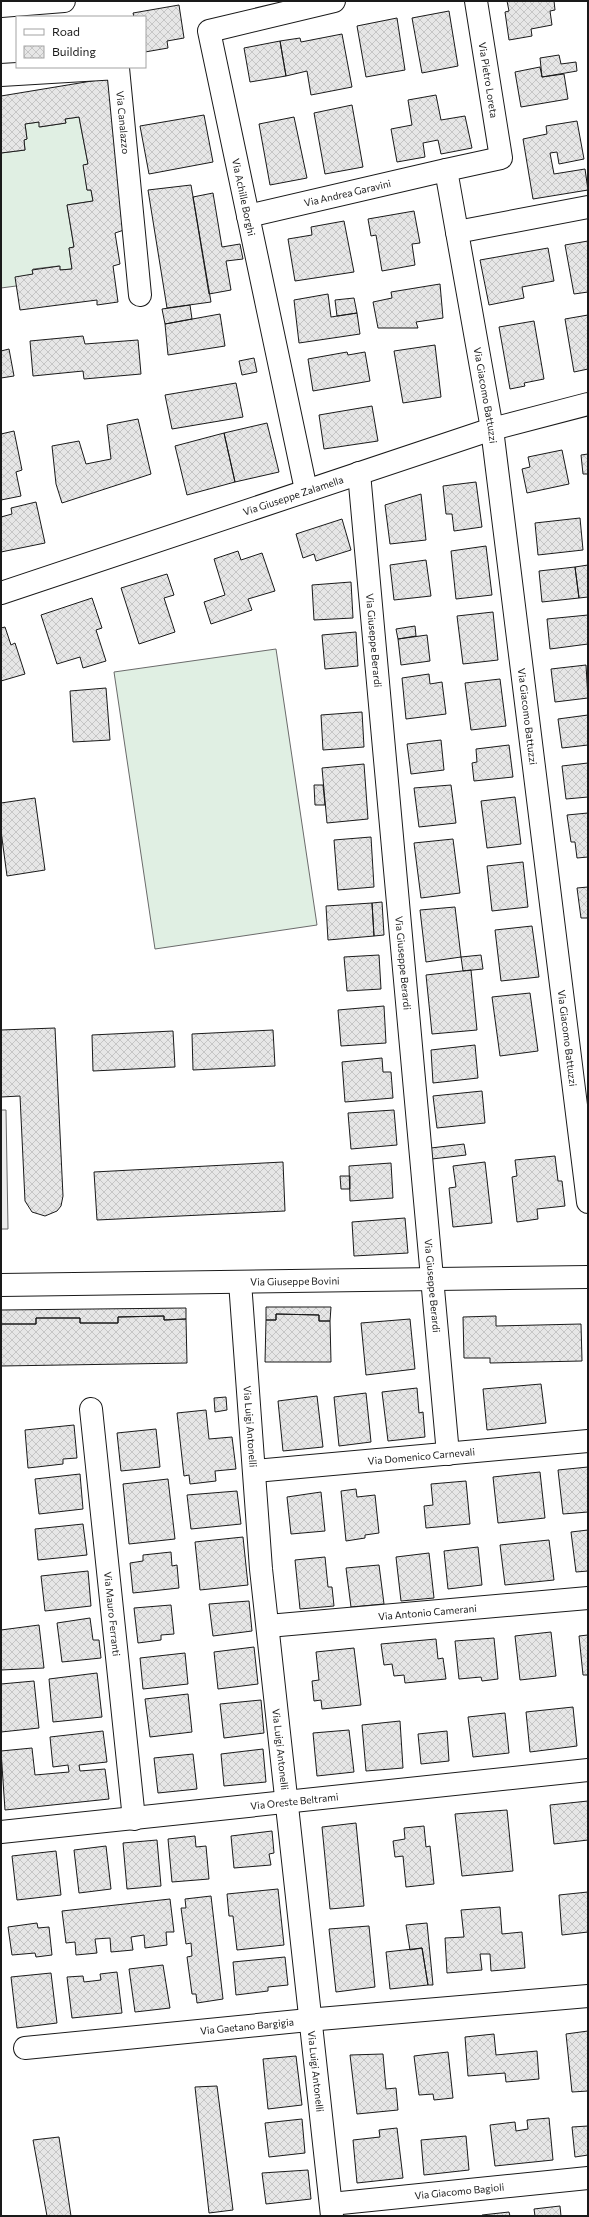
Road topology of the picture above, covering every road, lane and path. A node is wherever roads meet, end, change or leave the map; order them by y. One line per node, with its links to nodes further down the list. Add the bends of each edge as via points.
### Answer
1 (64, 1): 4 (street)
2 (334, 1): 9 (street, Via Achille Borghi, via 209,31)
3 (476, 1): 6 (street, Via Pietro Loreta)
4 (1, 6)
5 (1, 75): 11 (street, Via Canalazzo, via 118,68)
6 (502, 158): 7 (street, Via Andrea Garavini)
7 (446, 170): 9 (street, Via Andrea Garavini); 10 (street)
8 (588, 207): 10 (street)
9 (248, 216): 15 (street, Via Achille Borghi)
10 (457, 232): 13 (street, Via Giacomo Battuzzi)
11 (140, 295)
12 (588, 404): 13 (street, Via Giuseppe Zalamella)
13 (492, 429): 14 (street, Via Giuseppe Zalamella); 17 (street, Via Giacomo Battuzzi)
14 (359, 473): 15 (street, Via Giuseppe Zalamella); 19 (street, Via Giuseppe Berardi)
15 (306, 490): 16 (street, Via Giuseppe Zalamella)
16 (1, 593)
17 (588, 1202)
18 (588, 1277): 19 (street, Via Giuseppe Bovini)
19 (431, 1279): 20 (street, Via Giuseppe Bovini); 24 (street, Via Giuseppe Berardi)
20 (240, 1282): 21 (street, Via Giuseppe Bovini); 25 (street, Via Luigi Antonelli)
21 (1, 1285)
22 (91, 1409): 30 (street, Via Mauro Ferranti)
23 (588, 1441): 24 (street, Via Domenico Carnevali)
24 (448, 1454): 25 (street, Via Domenico Carnevali)
25 (255, 1471): 27 (street, Via Luigi Antonelli, via 261,1569)
26 (588, 1598): 27 (street, Via Antonio Camerani)
27 (268, 1626): 29 (street, Via Luigi Antonelli)
28 (588, 1770): 29 (street, Via Oreste Beltrami)
29 (288, 1803): 30 (street, Via Oreste Beltrami); 33 (street, Via Luigi Antonelli)
30 (134, 1819): 31 (street, Via Oreste Beltrami)
31 (1, 1832)
32 (588, 1996): 33 (street, Via Gaetano Bargigia)
33 (311, 2020): 34 (street, Via Gaetano Bargigia); 36 (street, Via Luigi Antonelli)
34 (25, 2048)
35 (588, 2178): 36 (street, Via Giacomo Bagioli)
36 (332, 2210)

